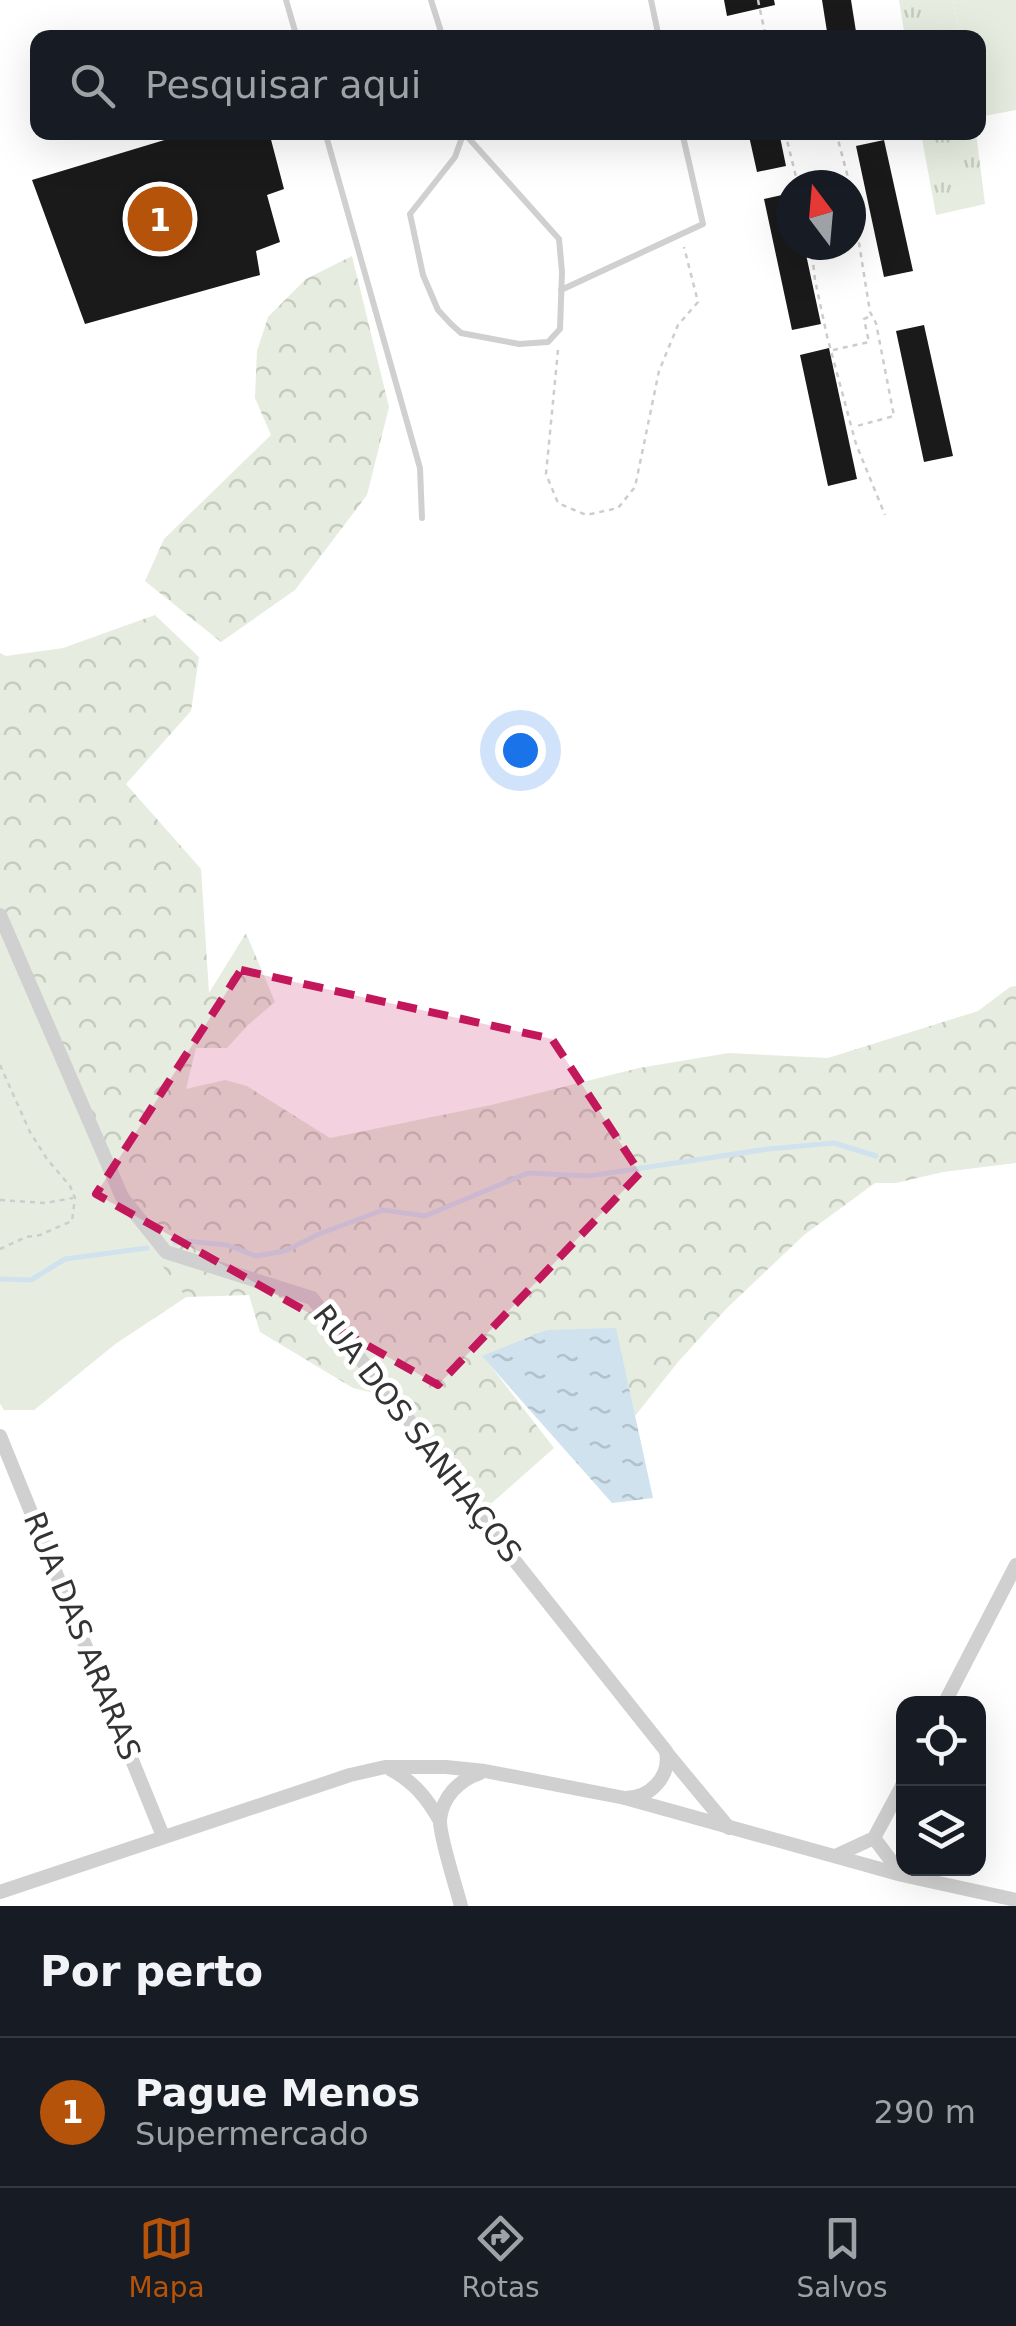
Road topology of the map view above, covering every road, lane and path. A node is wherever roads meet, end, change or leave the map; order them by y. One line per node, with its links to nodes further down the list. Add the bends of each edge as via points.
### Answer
1 (286, 0): 5 (lane)
2 (431, 0): 6 (lane)
3 (651, 0): 7 (lane)
4 (758, 0): 8 (path)
5 (295, 30)
6 (442, 30)
7 (658, 30)
8 (764, 30)
9 (327, 140): 26 (lane, via 420,468)
10 (461, 140): 22 (lane, via 410,214 438,310 461,334 519,344 548,342)
11 (470, 140): 20 (lane, via 559,239)
12 (684, 140): 17 (lane, via 703,224)
13 (787, 140): 15 (path)
14 (838, 140): 16 (path)
15 (794, 170)
16 (846, 170)
17 (681, 235): 20 (lane); 22 (path, via 698,302 678,325 659,372 636,487 618,508 586,515 558,503 546,474)
18 (813, 260): 23 (path)
19 (863, 260): 21 (path)
20 (561, 290): 22 (lane)
21 (872, 315): 23 (path, via 864,319 869,342); 24 (path, via 894,416)
22 (560, 329)
23 (832, 351): 24 (path)
24 (852, 428): 25 (path)
25 (885, 515)
26 (422, 518)
27 (0, 915): 35 (street, RUA DOS SANHAÇOS, via 122,1198 166,1252 312,1298)
28 (0, 1065): 29 (path, via 30,1132)
29 (74, 1198): 30 (path); 31 (path, via 72,1220)
30 (0, 1200)
31 (0, 1248)
32 (0, 1436): 42 (street, RUA DAS ARARAS)
33 (1016, 1565): 34 (street)
34 (948, 1696)
35 (666, 1751): 39 (street, via 665,1773 656,1786); 41 (street, RUA DOS SANHAÇOS)
36 (385, 1766): 37 (street); 40 (street, via 412,1783); 42 (street)
37 (485, 1771): 39 (street); 40 (street, via 453,1790)
38 (902, 1786): 43 (street)
39 (625, 1798): 41 (street)
40 (440, 1821): 50 (street)
41 (729, 1828): 44 (street)
42 (163, 1836): 48 (street)
43 (874, 1838): 44 (street); 45 (street)
44 (834, 1856): 46 (street)
45 (896, 1867)
46 (896, 1873)
47 (907, 1876): 49 (street)
48 (0, 1892)
49 (1016, 1900)
50 (461, 1906)

